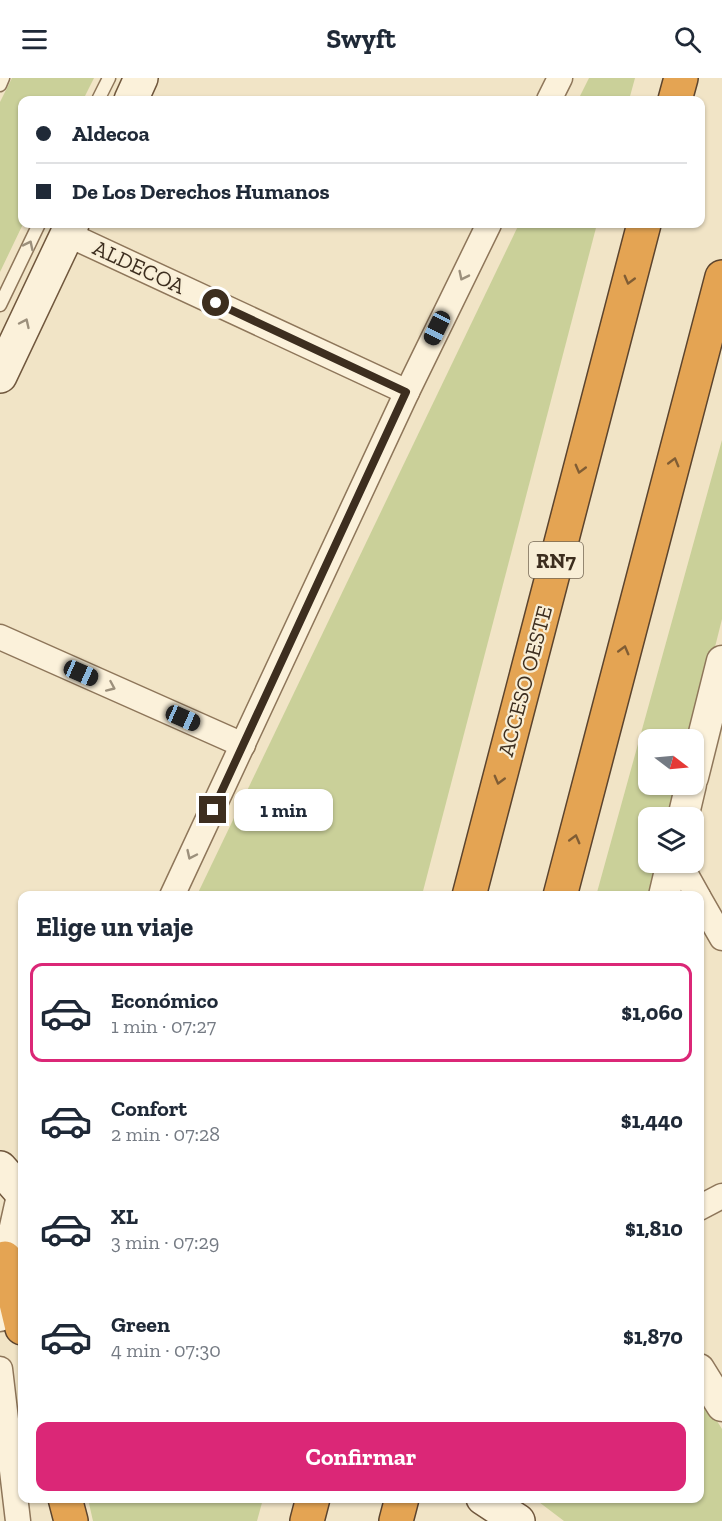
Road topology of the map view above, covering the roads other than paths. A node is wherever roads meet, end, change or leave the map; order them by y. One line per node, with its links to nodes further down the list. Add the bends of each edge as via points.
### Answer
1 (3, 78): 6 (lane)
2 (109, 78): 7 (lane)
3 (141, 78): 8 (main road)
4 (560, 78): 9 (street)
5 (681, 78): 10 (highway)
6 (0, 85)
7 (100, 96)
8 (132, 96)
9 (551, 96)
10 (676, 96)
11 (59, 228): 17 (lane, one-way to 11)
12 (60, 228): 18 (main road, one-way to 12)
13 (62, 228): 19 (street, ALDECOA)
14 (487, 228): 19 (street, one-way to 19)
15 (643, 228): 28 (highway, ACCESO OESTE / RN7, one-way to 28)
16 (722, 277): 29 (highway, one-way to 16)
17 (0, 305)
18 (0, 376)
19 (406, 392): 24 (street)
20 (0, 637): 24 (street, one-way to 24)
21 (722, 661): 22 (street)
22 (716, 705): 23 (street)
23 (704, 743)
24 (243, 746): 27 (street, one-way to 27)
25 (669, 873): 30 (street)
26 (685, 873): 31 (street)
27 (174, 891)
28 (470, 891)
29 (561, 891)
30 (665, 891)
31 (695, 891)
32 (704, 908): 34 (street)
33 (704, 935): 34 (street)
34 (722, 939)
35 (13, 1185): 38 (street)
36 (722, 1196): 37 (street)
37 (704, 1205)
38 (5, 1258): 39 (highway); 40 (street)
39 (18, 1312)
40 (0, 1319)
41 (0, 1369): 44 (street)
42 (704, 1377): 43 (street)
43 (722, 1406)
44 (5, 1449): 49 (street)
45 (66, 1503): 50 (highway)
46 (312, 1503): 51 (highway)
47 (401, 1503): 52 (highway)
48 (491, 1503): 53 (main road)
49 (18, 1521)
50 (71, 1521)
51 (307, 1521)
52 (396, 1521)
53 (518, 1521)

